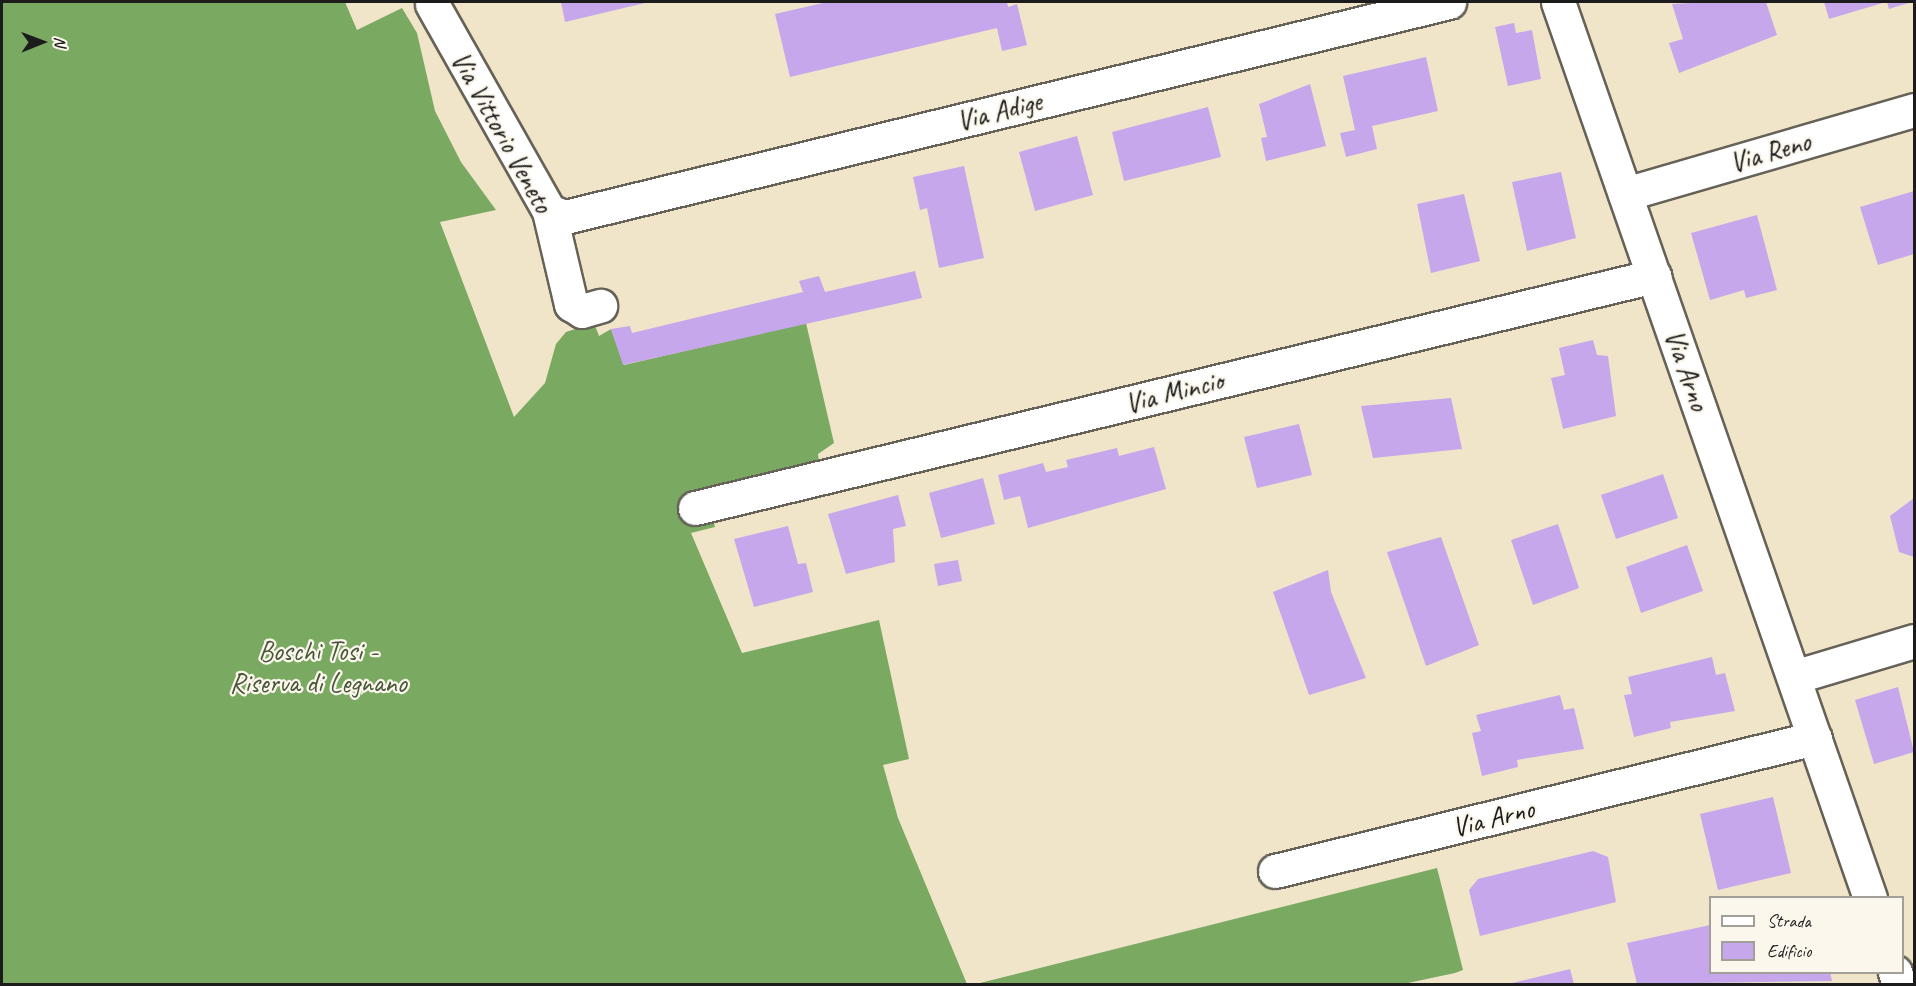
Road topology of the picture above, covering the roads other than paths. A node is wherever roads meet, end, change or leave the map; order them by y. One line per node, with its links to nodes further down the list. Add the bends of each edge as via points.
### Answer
1 (1449, 2): 6 (street, Via Adige, via 565,217)
2 (1558, 2): 5 (street, Via Arno)
3 (432, 3): 6 (street, Via Vittorio Veneto)
4 (1914, 110): 5 (street, Via Reno)
5 (1625, 194): 7 (street, Via Arno)
6 (549, 212): 8 (street, Via Vittorio Veneto, via 571,304 582,311)
7 (1654, 276): 9 (street, Via Mincio); 11 (street, Via Arno)
8 (600, 306)
9 (695, 508)
10 (1914, 641): 11 (street)
11 (1794, 677): 12 (street, Via Arno)
12 (1815, 738): 13 (street, Via Arno); 14 (street, Via Arno)
13 (1275, 872)
14 (1870, 896)

